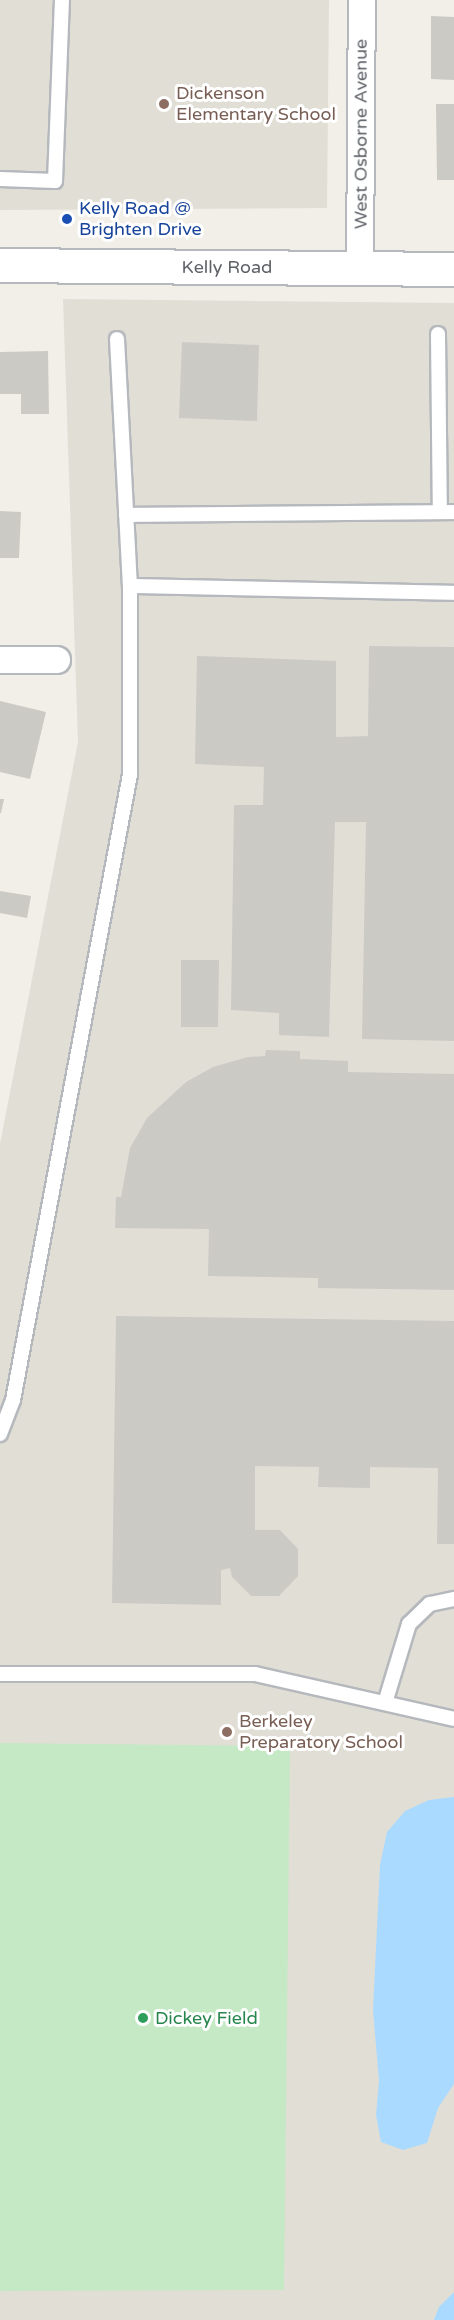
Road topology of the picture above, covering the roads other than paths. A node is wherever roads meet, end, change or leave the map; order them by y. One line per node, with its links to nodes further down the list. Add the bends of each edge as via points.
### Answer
1 (62, 0): 3 (lane, via 55,181)
2 (362, 0): 5 (street, West Osborne Avenue)
3 (0, 179)
4 (0, 265): 5 (street, Kelly Road)
5 (360, 268): 6 (street, Kelly Road)
6 (454, 269)
7 (438, 334): 9 (lane)
8 (117, 339): 10 (lane)
9 (447, 512): 10 (lane)
10 (126, 515): 11 (lane)
11 (130, 586): 12 (lane); 15 (lane, via 130,774 13,1400)
12 (454, 593)
13 (0, 660): 14 (street)
14 (57, 660)
15 (0, 1434)
16 (454, 1599): 18 (lane, via 430,1604 409,1624)
17 (0, 1674): 18 (lane, via 255,1674)
18 (385, 1703): 19 (lane)
19 (454, 1719)

